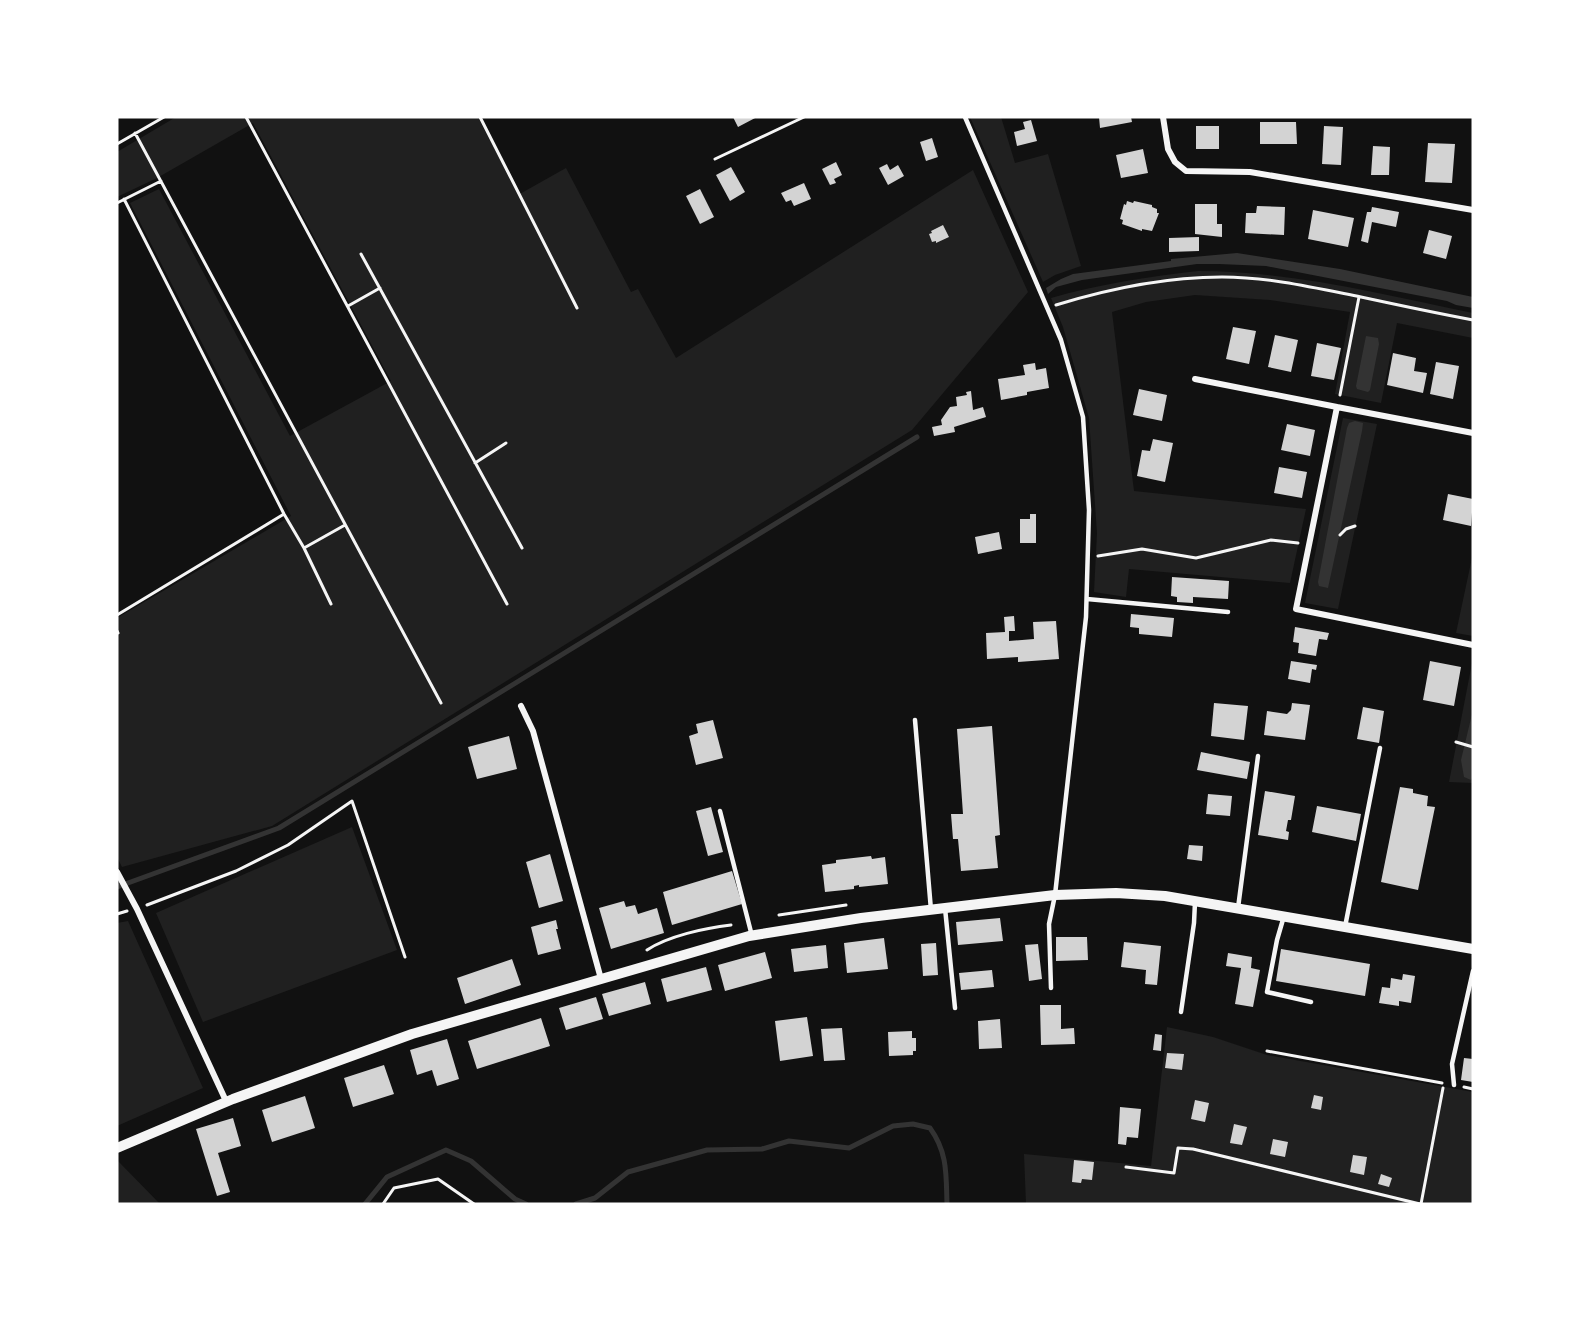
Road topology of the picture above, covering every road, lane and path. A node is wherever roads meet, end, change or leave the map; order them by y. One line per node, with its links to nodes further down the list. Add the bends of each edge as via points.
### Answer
1 (164, 117): 7 (path)
2 (246, 117): 17 (path)
3 (480, 117): 18 (path)
4 (804, 117): 9 (path)
5 (965, 117): 19 (lane)
6 (1163, 117): 13 (street, via 1168,149 1186,171 1250,172)
7 (135, 133): 8 (path); 10 (path)
8 (117, 144)
9 (715, 159)
10 (161, 181): 11 (path); 27 (path)
11 (124, 200): 12 (path); 26 (path)
12 (117, 203)
13 (1473, 210)
14 (361, 254): 15 (path)
15 (380, 288): 17 (path); 25 (path)
16 (1359, 297): 19 (path, via 1266,280 1221,277 1098,292); 20 (path); 22 (path)
17 (348, 306): 36 (path)
18 (577, 308)
19 (1047, 308): 33 (lane, via 1061,340 1083,417)
20 (1473, 320)
21 (1195, 379): 22 (street)
22 (1337, 407): 23 (street); 30 (street)
23 (1473, 433)
24 (506, 443): 25 (path)
25 (475, 463): 32 (path)
26 (284, 514): 31 (path); 38 (path)
27 (345, 525): 31 (path); 40 (path)
28 (1355, 526): 29 (path)
29 (1340, 535)
30 (1308, 545): 33 (path, via 1271,540 1196,558 1142,549); 39 (street, via 1296,609)
31 (304, 548): 35 (path)
32 (522, 548)
33 (1088, 558): 34 (lane)
34 (1087, 599): 37 (lane); 49 (lane)
35 (331, 604)
36 (507, 604)
37 (1228, 612)
38 (117, 615)
39 (1473, 645)
40 (441, 703)
41 (521, 706): 65 (street, via 533,731)
42 (915, 720): 55 (lane)
43 (1456, 742): 44 (path)
44 (1473, 747)
45 (1380, 748): 59 (lane)
46 (1258, 756): 53 (lane)
47 (720, 811): 58 (lane)
48 (117, 872): 54 (street)
49 (1055, 895): 50 (street, via 1116,893); 52 (street); 66 (lane, via 1048,924)
50 (1195, 901): 53 (street); 69 (lane)
51 (854, 904): 58 (path)
52 (945, 908): 55 (street); 68 (lane)
53 (1238, 908): 57 (street)
54 (137, 909): 56 (path); 63 (path, via 236,871 288,845 352,801); 72 (street)
55 (931, 910): 60 (street)
56 (117, 914)
57 (1284, 916): 59 (street); 67 (lane, via 1267,992)
58 (749, 922): 60 (lane); 62 (path, via 714,927 656,944)
59 (1345, 927): 61 (street)
60 (752, 936): 65 (street)
61 (1473, 949)
62 (639, 955)
63 (405, 957)
64 (1473, 971): 71 (lane, via 1452,1064)
65 (601, 978): 72 (street, via 412,1034)
66 (1051, 988)
67 (1311, 1002)
68 (955, 1008)
69 (1181, 1012)
70 (1267, 1051): 77 (path, via 1444,1084)
71 (1454, 1085)
72 (226, 1101): 73 (street)
73 (117, 1148)
74 (1126, 1167): 77 (path, via 1174,1173 1178,1148 1193,1149)
75 (383, 1204): 76 (path, via 394,1188 438,1179)
76 (474, 1204)
77 (1421, 1204)

